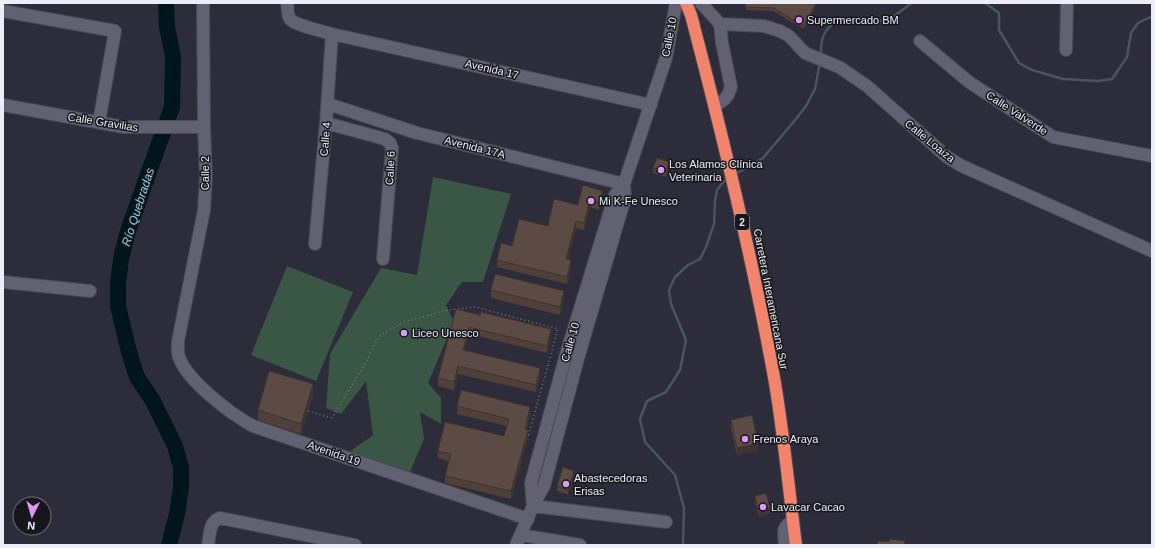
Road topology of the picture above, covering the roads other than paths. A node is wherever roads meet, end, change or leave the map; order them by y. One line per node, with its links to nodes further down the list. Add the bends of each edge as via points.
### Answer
1 (204, 3): 20 (street, Calle 2)
2 (287, 3): 11 (street, Avenida 17, via 290,18 295,23)
3 (666, 3): 9 (street)
4 (676, 3): 9 (street, Calle 10)
5 (687, 3): 17 (highway, Carretera Interamericana Sur / 2)
6 (701, 3): 10 (street)
7 (1067, 3): 13 (street)
8 (3, 11): 18 (street, via 115,31)
9 (672, 22): 15 (street, Calle 10, via 666,58)
10 (720, 24): 17 (street, via 731,87 725,99); 24 (street, Calle Loaiza, via 764,26 780,31 789,36 805,53 839,67 867,86 957,163)
11 (332, 34): 14 (street, Calle 4); 15 (street, Avenida 17)
12 (920, 41): 21 (street, Calle Valverde, via 969,82 1053,137)
13 (1066, 50)
14 (328, 104): 19 (street, Calle 4); 22 (street, Avenida 17A, via 417,133)
15 (651, 104): 22 (street, Calle 10)
16 (3, 105): 18 (street, Calle Gravilias)
17 (714, 106): 31 (highway, Carretera Interamericana Sur / 2, via 750,257 775,384)
18 (99, 122): 20 (street, Calle Gravilias, via 145,128)
19 (326, 123): 23 (street, Calle 4); 25 (street, Calle 6, via 385,139 390,143 392,148)
20 (204, 127): 28 (street, Calle 2, via 204,210)
21 (1152, 156)
22 (624, 184): 29 (street, Calle 10, via 615,195 567,351 531,483)
23 (315, 244)
24 (1152, 251)
25 (383, 259)
26 (3, 282): 27 (street)
27 (90, 291)
28 (178, 341): 30 (street, Avenida 19, via 178,356 199,386 240,419 253,426)
29 (533, 506): 30 (street, Calle 10); 32 (street)
30 (528, 519): 33 (street, Calle 10)
31 (793, 521): 37 (street, via 784,529); 38 (highway, Carretera Interamericana Sur / 2)
32 (666, 522)
33 (518, 540): 36 (street)
34 (208, 545): 35 (street, via 212,524 215,519 220,518)
35 (355, 545)
36 (580, 545)
37 (785, 545)
38 (796, 545)

